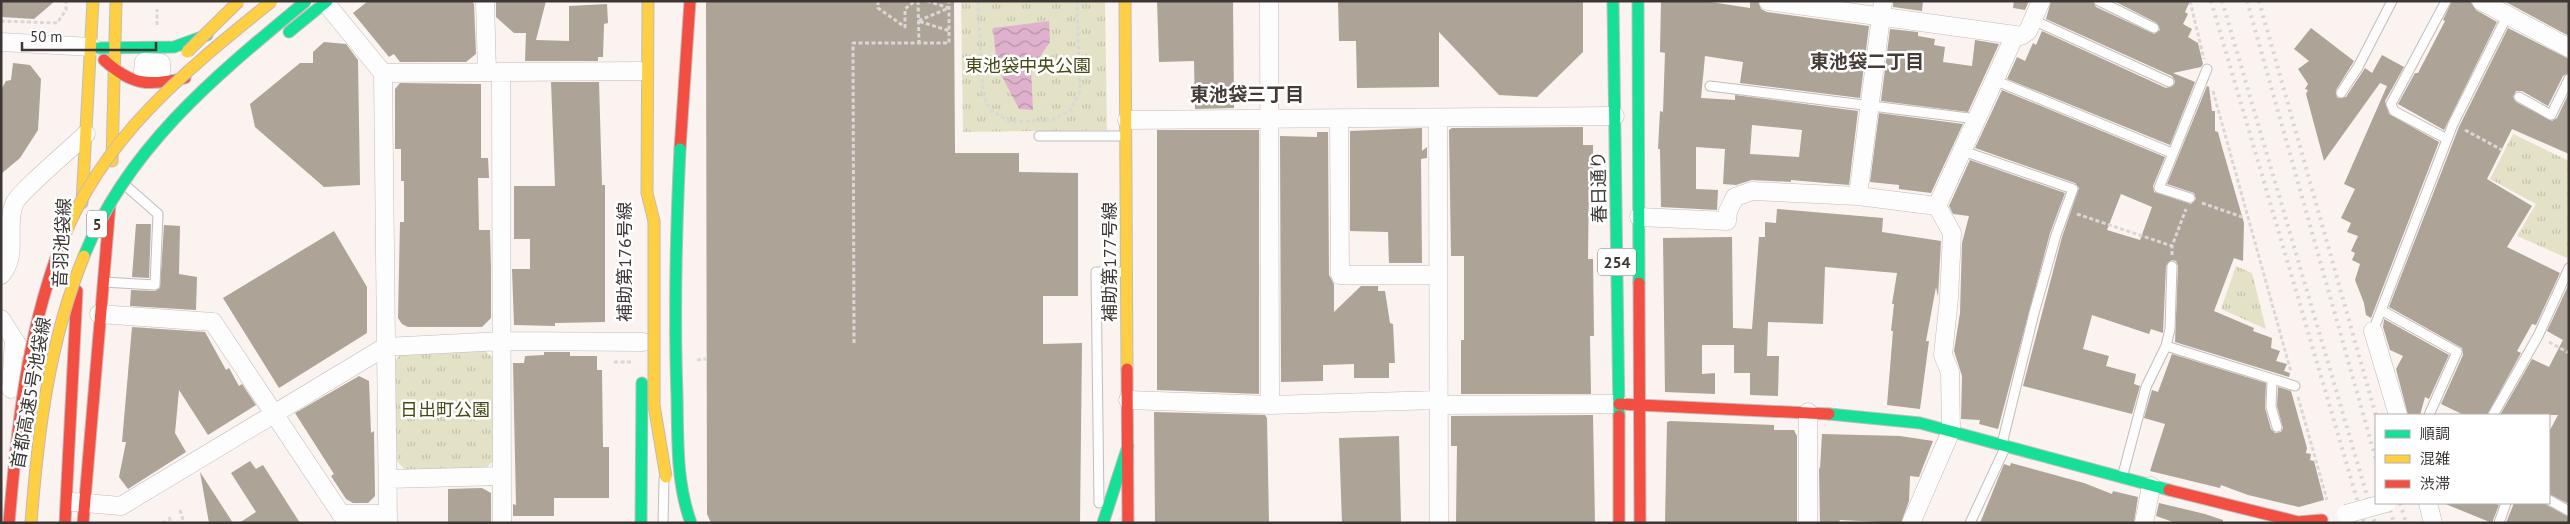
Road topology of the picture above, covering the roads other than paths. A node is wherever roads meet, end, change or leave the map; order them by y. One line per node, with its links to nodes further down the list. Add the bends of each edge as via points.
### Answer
1 (93, 1): 30 (main road, 音羽池袋線)
2 (116, 1): 31 (main road)
3 (240, 1): 46 (main road, bridge, via 171,64)
4 (253, 1): 31 (main road, via 216,30 186,44)
5 (272, 1): 46 (main road, 首都高速5号池袋線 / 5, bridge, via 197,63)
6 (306, 1): 23 (main road, 首都高速5号池袋線 / 5, bridge)
7 (485, 1): 37 (street)
8 (639, 1): 36 (main road, 補助第176号線)
9 (648, 1): 66 (main road, via 647,193)
10 (690, 1): 56 (main road)
11 (1125, 1): 52 (main road, 補助第177号線)
12 (1269, 1): 48 (street)
13 (1613, 1): 47 (main road, 春日通り / 254)
14 (1638, 1): 64 (main road, 254)
15 (1768, 1): 22 (street)
16 (2041, 1): 25 (street)
17 (2099, 1): 26 (lane)
18 (2392, 1): 43 (lane)
19 (2446, 1): 55 (lane, via 2391,104 2394,110)
20 (2480, 1): 24 (street)
21 (322, 2): 23 (main road, bridge); 28 (main road); 38 (street)
22 (1882, 9): 27 (street); 45 (street)
23 (292, 13): 120 (main road, 首都高速5号池袋線 / 5, bridge, via 213,80 162,131 124,178 97,224 74,274 51,360)
24 (2507, 16): 32 (street); 55 (lane)
25 (2033, 20): 27 (street, via 2024,35); 41 (lane)
26 (2154, 28)
27 (2015, 35): 39 (street)
28 (283, 37)
29 (1, 42): 30 (street)
30 (92, 47): 31 (main road); 35 (main road); 53 (main road, 音羽池袋線)
31 (114, 48): 35 (main road)
32 (2569, 48)
33 (675, 52): 56 (main road)
34 (2207, 69): 58 (lane)
35 (114, 70): 59 (main road); 59 (main road, via 138,84 152,85 255,60 156,133)
36 (641, 71): 37 (street); 65 (main road, 補助第176号線)
37 (494, 72): 38 (street); 79 (street)
38 (383, 74): 82 (street)
39 (1994, 80): 51 (street); 58 (lane)
40 (2569, 80): 44 (lane, via 2552,115)
41 (2169, 82)
42 (1710, 86): 45 (lane)
43 (2342, 93)
44 (2518, 97)
45 (1869, 106): 51 (lane); 61 (street)
46 (143, 114): 119 (main road, 首都高速5号池袋線 / 5, bridge, via 105,161 76,210 42,293 24,371)
47 (1615, 116): 50 (street); 91 (main road, 春日通り / 254)
48 (1270, 118): 49 (street); 52 (street); 93 (street)
49 (1338, 118): 50 (street); 72 (street, via 1340,275)
50 (1438, 118): 72 (street)
51 (1977, 119): 57 (street)
52 (1127, 128): 54 (lane); 70 (main road, 補助第177号線)
53 (86, 134): 71 (street, via 17,198 12,214 10,261); 88 (main road, 音羽池袋線)
54 (1039, 136)
55 (2447, 139): 74 (lane)
56 (680, 149): 83 (main road, bridge)
57 (1963, 151): 63 (street); 102 (lane, via 2073,189 2039,296)
58 (2172, 153): 62 (lane, via 2159,188)
59 (113, 183): 73 (main road); 73 (lane, via 158,214 154,285)
60 (659, 193): 66 (main road)
61 (1858, 196): 63 (street); 64 (street, via 1752,191 1735,197 1727,221)
62 (2190, 198)
63 (1937, 206): 101 (street, via 1952,233 1943,355 1950,372)
64 (1638, 217): 94 (main road, 254)
65 (642, 220)
66 (654, 221): 92 (main road, bridge)
67 (642, 240): 80 (main road, 補助第176号線)
68 (2172, 266): 81 (lane, via 2170,329)
69 (2569, 268): 99 (lane, via 2538,336)
70 (1128, 272): 89 (main road, 補助第177号線); 128 (lane, via 1096,272)
71 (1, 275)
72 (1438, 275): 90 (street)
73 (102, 282): 75 (main road)
74 (2381, 310): 77 (lane); 98 (lane, via 2457,352)
75 (99, 314): 96 (street, via 213,322); 111 (main road)
76 (1, 320): 78 (street)
77 (2373, 331): 97 (street)
78 (14, 340): 84 (street); 86 (street)
79 (502, 341): 80 (street); 82 (street); 105 (street)
80 (642, 342): 124 (main road, 補助第176号線)
81 (2166, 346): 85 (lane); 107 (lane, via 2146,387)
82 (385, 347): 96 (street); 106 (street)
83 (676, 372): 125 (lane, bridge); 127 (main road, bridge, via 679,478 682,499)
84 (12, 380): 86 (street); 118 (street)
85 (2272, 380): 87 (lane); 100 (lane, via 2271,407)
86 (39, 382): 88 (street)
87 (2295, 386)
88 (71, 387): 110 (main road, 音羽池袋線)
89 (1128, 400): 93 (street); 103 (main road, 補助第177号線)
90 (1438, 402): 91 (street); 93 (street); 131 (street)
91 (1620, 404): 94 (main road); 132 (main road, 春日通り / 254)
92 (654, 405): 104 (lane, bridge); 126 (main road, bridge, via 662,461)
93 (1270, 405)
94 (1640, 405): 95 (main road); 133 (main road, 254)
95 (1808, 412): 101 (main road, via 1920,423); 134 (street)
96 (275, 413): 111 (street, via 121,506); 116 (street, via 341,514)
97 (2398, 414)
98 (2429, 414)
99 (2495, 414)
100 (2277, 427)
101 (1951, 430): 102 (main road); 135 (street)
102 (2004, 445): 107 (main road); 136 (lane)
103 (1128, 446): 129 (main road); 130 (main road, 補助第177号線)
104 (653, 464)
105 (502, 476): 106 (street); 123 (street)
106 (388, 479): 116 (street)
107 (2122, 479): 108 (main road)
108 (2151, 486): 117 (main road, via 2298,522); 137 (street)
109 (2550, 500): 115 (lane)
110 (66, 501): 111 (street); 121 (main road, 音羽池袋線)
111 (84, 503): 122 (main road)
112 (2382, 504): 117 (street, bridge)
113 (2428, 504): 138 (street)
114 (2506, 504): 139 (lane)
115 (2569, 510)
116 (387, 518)
117 (2325, 520)
118 (2, 523)
119 (9, 523)
120 (30, 523)
121 (65, 523)
122 (83, 523)
123 (502, 523)
124 (641, 523)
125 (662, 523)
126 (682, 523)
127 (691, 523)
128 (1099, 523)
129 (1103, 523)
130 (1128, 523)
131 (1439, 523)
132 (1619, 523)
133 (1640, 523)
134 (1808, 523)
135 (1911, 523)
136 (1970, 523)
137 (2144, 523)
138 (2433, 523)
139 (2499, 523)

